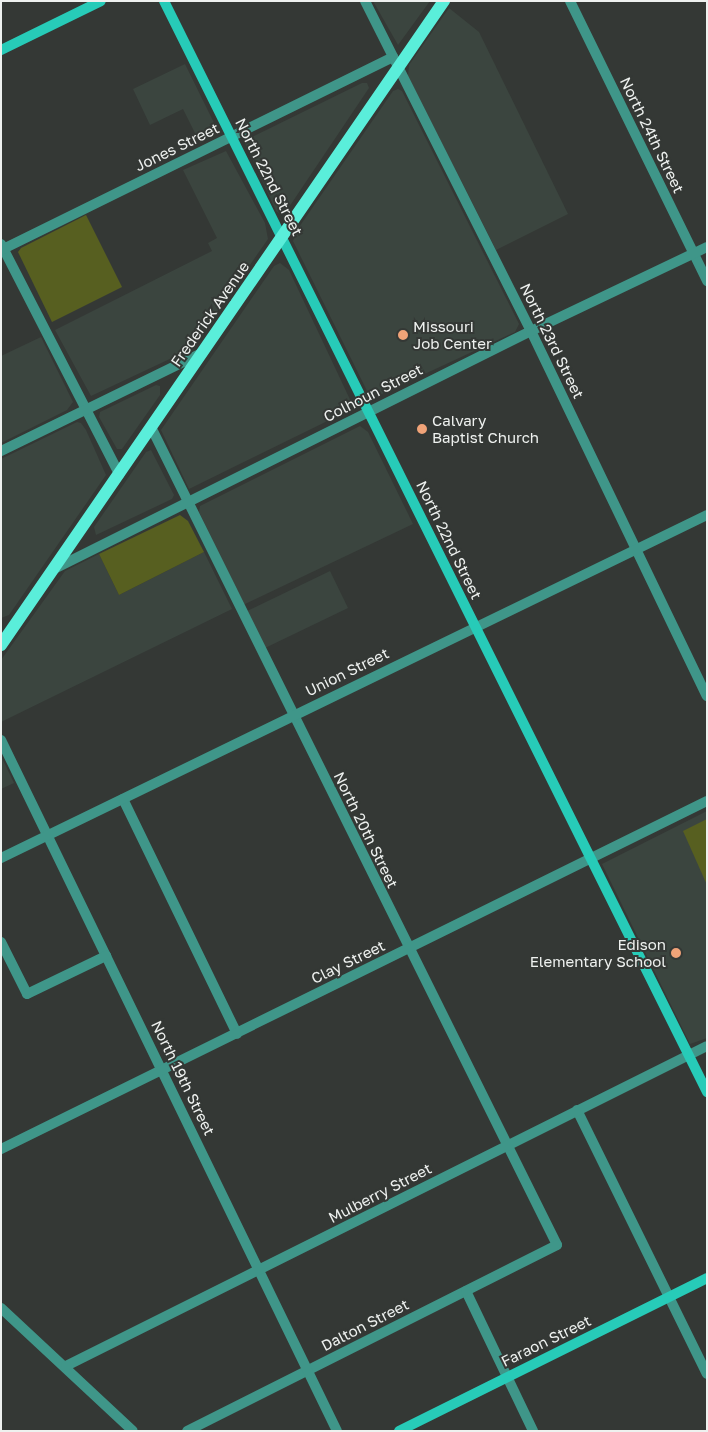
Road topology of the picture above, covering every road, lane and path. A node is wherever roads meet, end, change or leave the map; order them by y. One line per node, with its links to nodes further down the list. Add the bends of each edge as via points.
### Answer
1 (101, 1): 6 (main road)
2 (164, 1): 8 (main road, North 22nd Street)
3 (365, 1): 7 (street, North 23rd Street)
4 (444, 1): 7 (main road, Frederick Avenue)
5 (570, 1): 12 (street, North 24th Street)
6 (1, 50)
7 (395, 62): 8 (street, Jones Street); 9 (main road, Frederick Avenue); 14 (street, North 23rd Street)
8 (232, 136): 9 (main road, North 22nd Street); 11 (street, Jones Street)
9 (284, 239): 15 (main road, Frederick Avenue); 17 (main road, North 22nd Street)
10 (707, 247): 12 (street, Colhoun Street)
11 (2, 248): 16 (street)
12 (693, 253): 13 (street, North 24th Street); 14 (street, Colhoun Street)
13 (707, 281)
14 (531, 330): 17 (street, Colhoun Street); 23 (street, North 23rd Street)
15 (204, 352): 16 (street); 18 (main road, Frederick Avenue)
16 (86, 409): 19 (street); 20 (street)
17 (370, 412): 21 (street, Colhoun Street); 25 (main road, North 22nd Street)
18 (151, 427): 20 (main road, Frederick Avenue); 21 (street, North 20th Street)
19 (1, 451)
20 (119, 474): 24 (main road, Frederick Avenue)
21 (189, 502): 24 (street, Colhoun Street); 28 (street, North 20th Street)
22 (707, 515): 23 (street, Union Street)
23 (636, 549): 25 (street, Union Street); 27 (street, North 23rd Street)
24 (54, 569): 26 (main road, Frederick Avenue)
25 (474, 627): 28 (street, Union Street); 34 (main road, North 22nd Street)
26 (2, 642)
27 (707, 696)
28 (292, 716): 30 (street, Union Street); 36 (street, North 20th Street)
29 (1, 740): 32 (street, North 19th Street)
30 (123, 799): 32 (street, Union Street); 38 (street)
31 (707, 801): 34 (street, Clay Street)
32 (47, 836): 33 (street, Union Street); 37 (street, North 19th Street)
33 (1, 858)
34 (592, 858): 36 (street, Clay Street); 40 (main road, North 22nd Street)
35 (1, 942): 37 (street, via 27,994)
36 (408, 949): 38 (street, Clay Street); 44 (street, North 20th Street)
37 (106, 956): 41 (street, North 19th Street)
38 (236, 1034): 41 (street, Clay Street)
39 (707, 1046): 40 (street, Mulberry Street)
40 (688, 1055): 42 (main road, North 22nd Street); 43 (street, Mulberry Street)
41 (162, 1070): 45 (street, Clay Street); 47 (street, North 19th Street)
42 (707, 1092)
43 (577, 1110): 44 (street, Mulberry Street); 50 (street)
44 (507, 1146): 46 (street, North 20th Street); 47 (street, Mulberry Street)
45 (1, 1149)
46 (557, 1244): 49 (street, Dalton Street)
47 (260, 1269): 52 (street, Mulberry Street); 53 (street, North 19th Street)
48 (707, 1278): 50 (main road, Faraon Street)
49 (466, 1291): 53 (street, Dalton Street); 55 (street)
50 (669, 1297): 54 (street); 55 (main road, Faraon Street)
51 (1, 1308): 52 (street)
52 (66, 1366): 56 (street)
53 (308, 1370): 57 (street, Dalton Street); 58 (street, North 19th Street)
54 (707, 1374)
55 (507, 1377): 59 (main road, Faraon Street); 60 (street)
56 (133, 1431)
57 (186, 1431)
58 (337, 1431)
59 (399, 1431)
60 (533, 1431)

